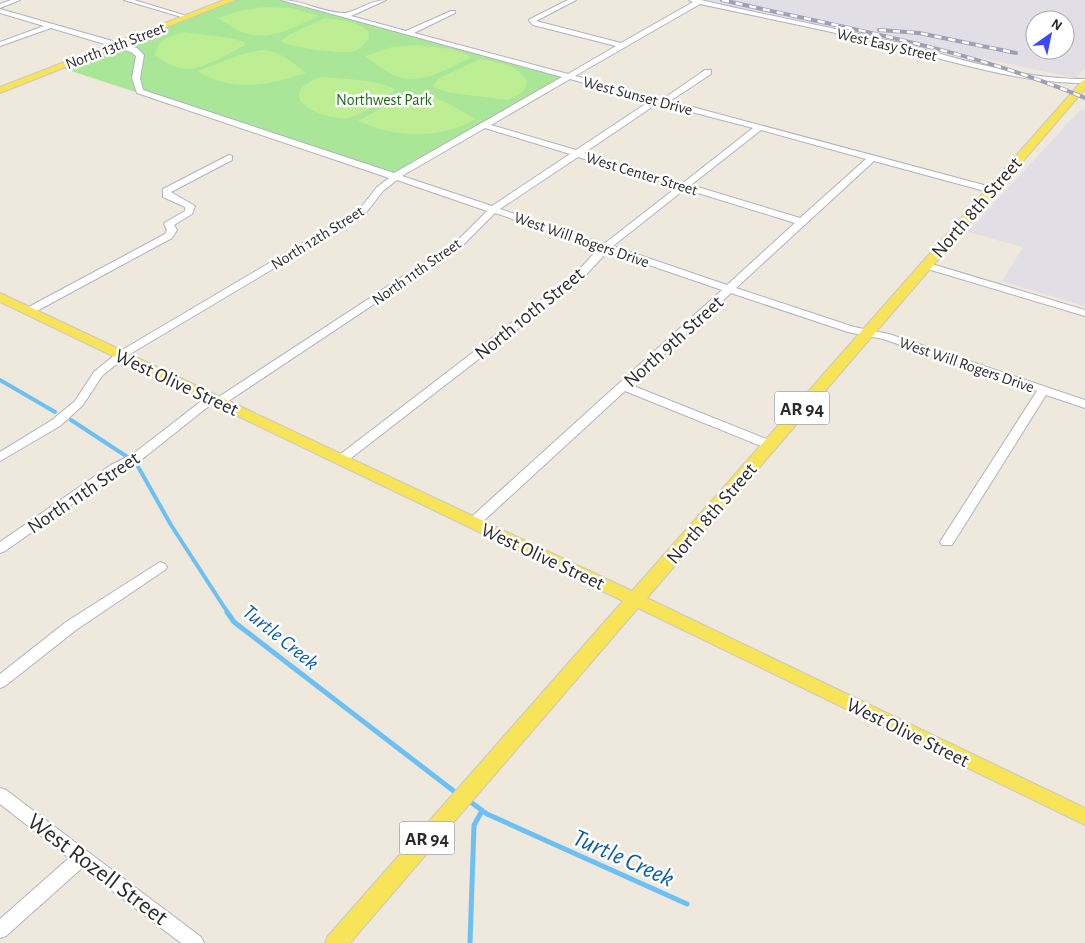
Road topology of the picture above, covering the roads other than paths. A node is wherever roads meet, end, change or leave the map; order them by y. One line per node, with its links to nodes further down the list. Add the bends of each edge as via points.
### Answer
1 (17, 0): 8 (street)
2 (127, 0): 12 (street)
3 (230, 0): 12 (main road, North 13th Street)
4 (286, 0): 11 (street, West Sunset Drive)
5 (382, 0): 11 (street)
6 (573, 0): 17 (street, via 532,20 536,24)
7 (695, 1): 17 (street, North 12th Street); 20 (street, West Easy Street, via 894,45 1008,75)
8 (0, 6)
9 (0, 11): 13 (street)
10 (453, 12): 14 (street)
11 (344, 16): 14 (street, West Sunset Drive)
12 (187, 17): 16 (main road, North 13th Street)
13 (50, 26): 15 (street); 16 (street)
14 (408, 33): 19 (street, West Sunset Drive)
15 (0, 44)
16 (116, 44): 21 (main road, North 13th Street); 28 (street, West Will Rogers Drive, via 140,55 136,78 140,91)
17 (623, 46): 19 (street, North 12th Street)
18 (708, 72): 22 (street, North 11th Street)
19 (568, 76): 22 (street, West Sunset Drive); 23 (street, North 12th Street)
20 (1085, 82): 30 (main road, North 8th Street / AR 94)
21 (0, 90)
22 (660, 101): 24 (street, West Sunset Drive); 25 (street, North 11th Street)
23 (483, 125): 25 (street, West Center Street); 28 (street, North 12th Street)
24 (760, 127): 27 (street, West Sunset Drive); 29 (street, North 10th Street)
25 (577, 154): 29 (street, West Center Street); 31 (street, North 11th Street)
26 (229, 158): 37 (street, via 166,191 166,195 190,206 189,212 169,224 172,230 168,236)
27 (872, 158): 30 (street, West Sunset Drive); 32 (street, North 9th Street)
28 (395, 177): 31 (street, West Will Rogers Drive); 40 (street, North 12th Street, via 380,189 362,212)
29 (684, 186): 32 (street, West Center Street); 33 (street, North 10th Street)
30 (992, 190): 34 (main road, North 8th Street / AR 94)
31 (494, 209): 33 (street, West Will Rogers Drive); 43 (street, North 11th Street, via 460,243)
32 (802, 222): 35 (street, North 9th Street)
33 (606, 247): 35 (street, West Will Rogers Drive); 47 (street, North 10th Street, via 579,276)
34 (926, 265): 38 (street); 39 (main road, North 8th Street / AR 94)
35 (729, 289): 39 (street, West Will Rogers Drive); 41 (street, North 9th Street)
36 (0, 297): 37 (main road, West Olive Street)
37 (29, 311): 40 (main road, West Olive Street)
38 (1085, 313)
39 (867, 334): 42 (street, West Will Rogers Drive, via 885,336); 45 (main road, North 8th Street / AR 94)
40 (121, 356): 43 (main road, West Olive Street); 46 (street, North 12th Street, via 98,374 79,403 56,423)
41 (623, 386): 45 (street); 48 (street, North 9th Street)
42 (1044, 389): 44 (street, West Will Rogers Drive); 49 (street)
43 (216, 400): 47 (main road, West Olive Street); 50 (street, North 11th Street)
44 (1085, 404)
45 (770, 445): 52 (main road, North 8th Street / AR 94)
46 (0, 457)
47 (342, 459): 48 (main road, West Olive Street)
48 (473, 523): 52 (main road, West Olive Street)
49 (947, 542)
50 (0, 548)
51 (160, 567): 53 (street, via 71,626)
52 (635, 600): 55 (main road, West Olive Street); 59 (main road, North 8th Street / AR 94)
53 (0, 682)
54 (0, 795): 56 (street, West Rozell Street)
55 (1085, 817)
56 (82, 858): 57 (street); 58 (street, West Rozell Street)
57 (0, 930)
58 (195, 943)
59 (336, 943)

